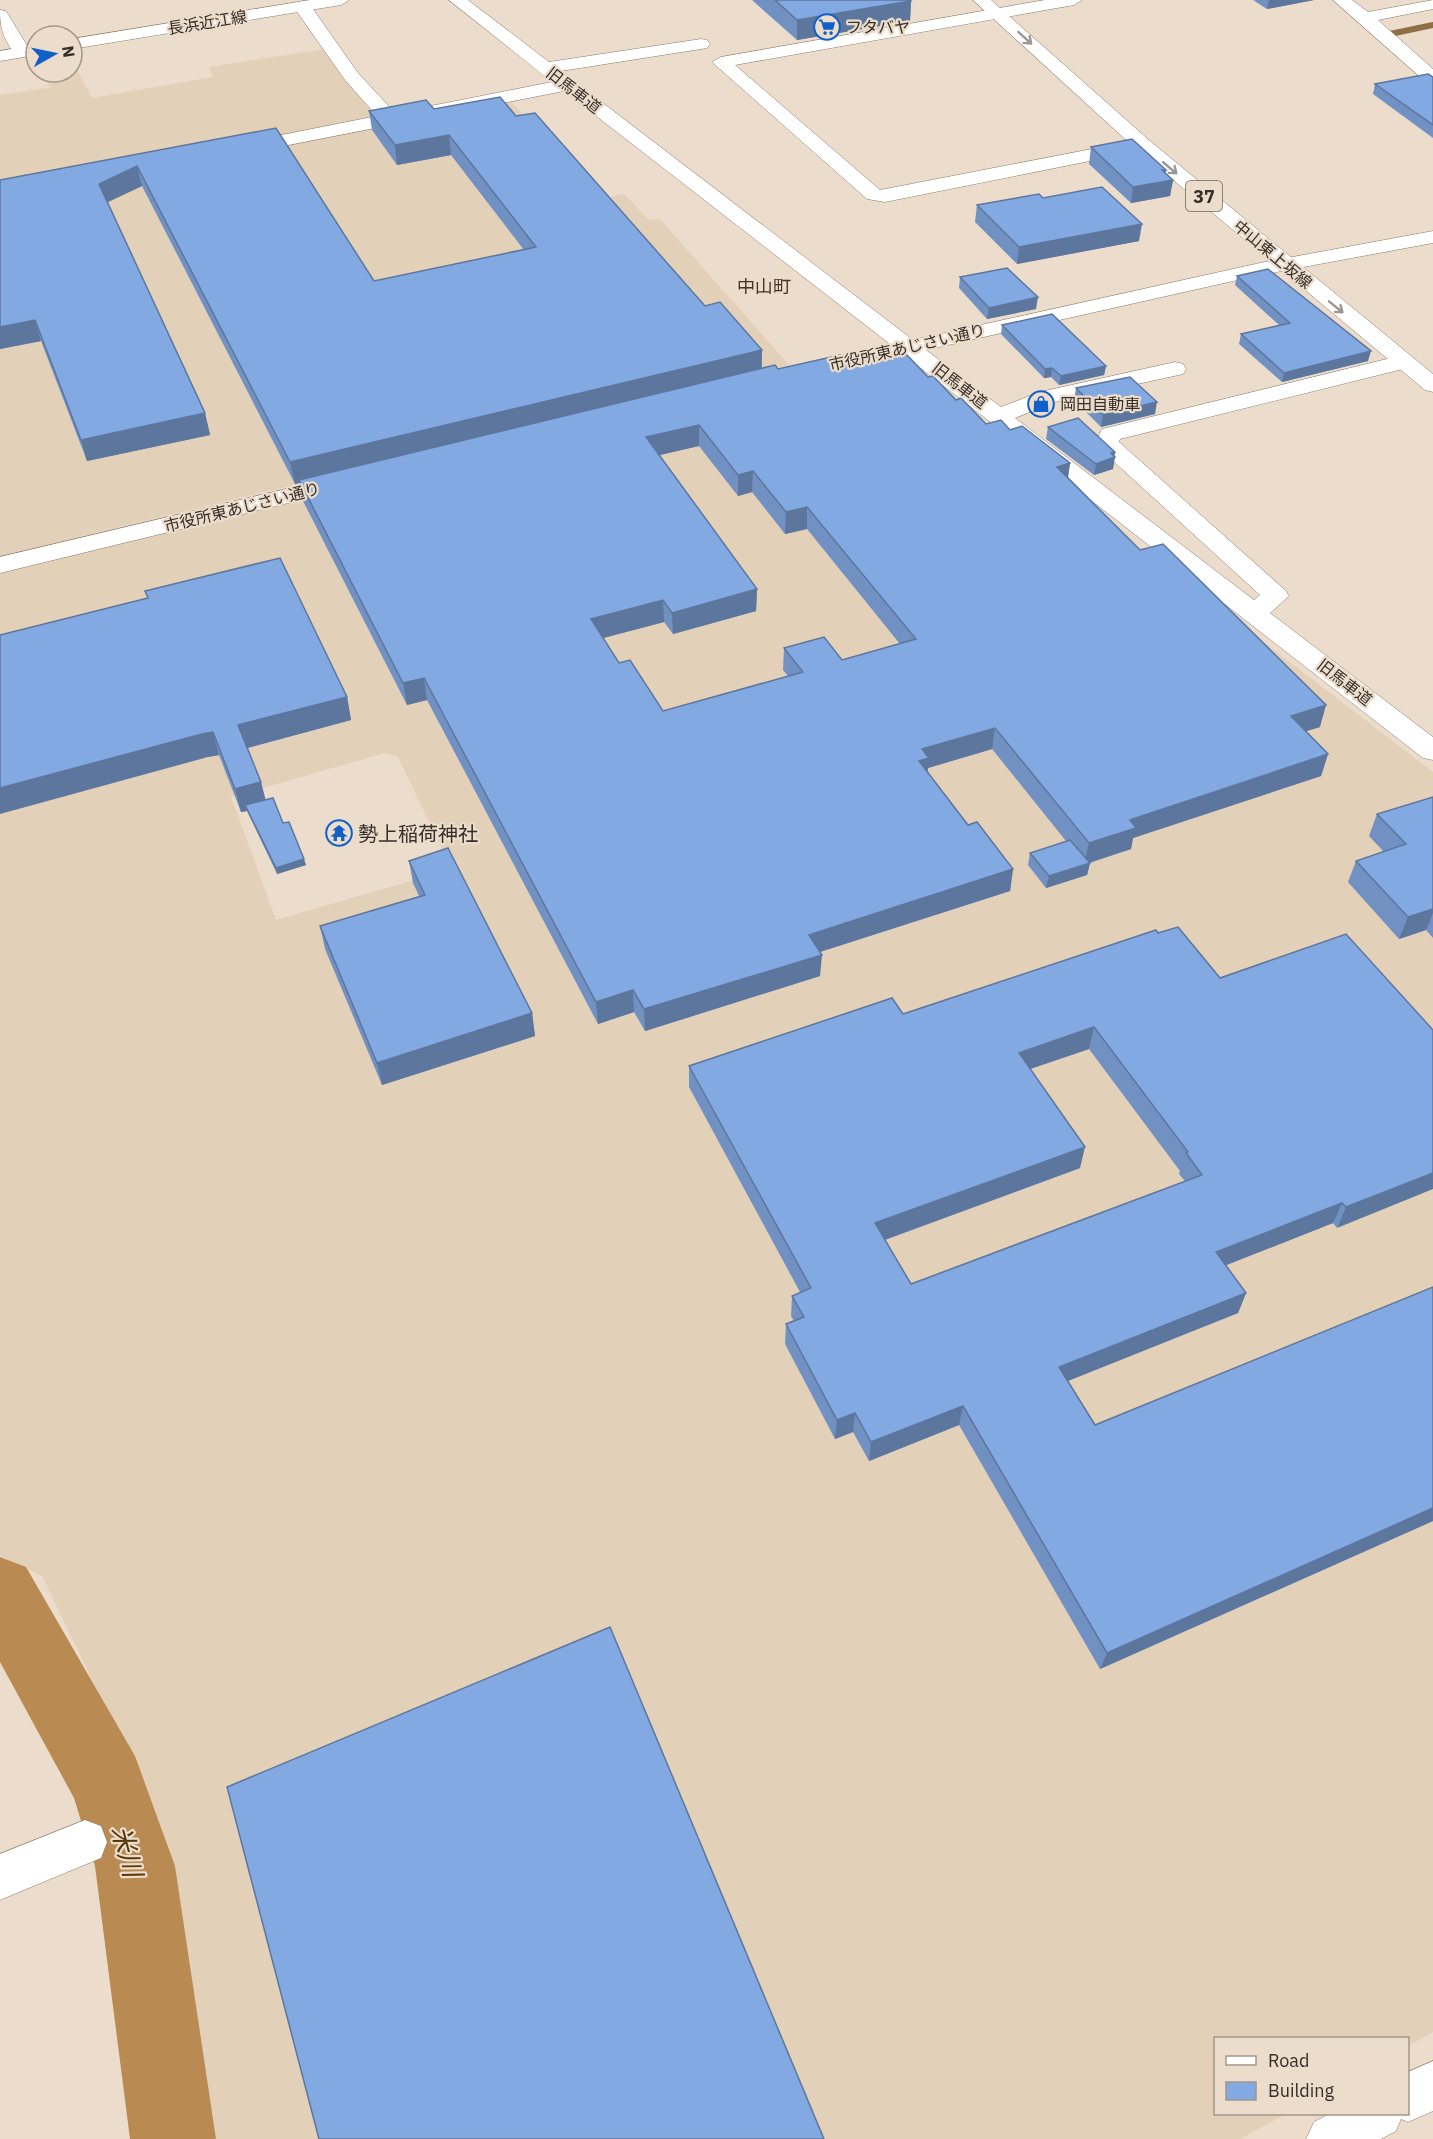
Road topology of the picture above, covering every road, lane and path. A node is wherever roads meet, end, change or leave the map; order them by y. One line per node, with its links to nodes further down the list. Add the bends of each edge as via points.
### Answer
1 (341, 0): 8 (street, 長浜近江線)
2 (457, 0): 18 (street, 旧馬車道)
3 (981, 0): 9 (street, 中山東上坂線 / 37)
4 (1074, 0): 9 (street)
5 (1341, 0): 10 (street)
6 (1433, 4): 10 (street)
7 (2, 6): 12 (street)
8 (302, 6): 11 (street, 長浜近江線); 21 (street, via 351,76)
9 (998, 14): 22 (street, 中山東上坂線 / 37, one-way to 22); 22 (street, via 721,62 874,195)
10 (1365, 18): 17 (street)
11 (84, 42)
12 (24, 43)
13 (701, 44): 18 (street)
14 (24, 52): 15 (street)
15 (0, 56)
16 (1433, 59): 17 (street)
17 (1414, 63): 19 (street)
18 (547, 69): 20 (street, 旧馬車道)
19 (1433, 79)
20 (566, 85): 21 (street); 26 (street, 旧馬車道)
21 (392, 120): 23 (street)
22 (1143, 145): 25 (street, 中山東上坂線 / 37, one-way to 25)
23 (219, 152)
24 (1433, 237): 25 (street, 市役所東あじさい通り)
25 (1284, 264): 26 (street, 市役所東あじさい通り); 27 (street, 中山東上坂線 / 37, one-way to 27)
26 (908, 345): 29 (street, 市役所東あじさい通り); 31 (street, 旧馬車道)
27 (1403, 362): 30 (street, 中山東上坂線 / 37); 34 (street, via 1110,434 1107,442 1276,596)
28 (1175, 369): 31 (street, via 1048,397)
29 (780, 376)
30 (1433, 385)
31 (999, 416): 34 (street, 旧馬車道)
32 (362, 477): 33 (street, 市役所東あじさい通り)
33 (0, 565)
34 (1254, 612): 35 (street, 旧馬車道)
35 (1433, 751)
36 (85, 1842): 37 (street)
37 (0, 1877)
38 (1433, 2085): 39 (street)
39 (1409, 2097)
40 (1377, 2115): 41 (street)
41 (1331, 2139)

